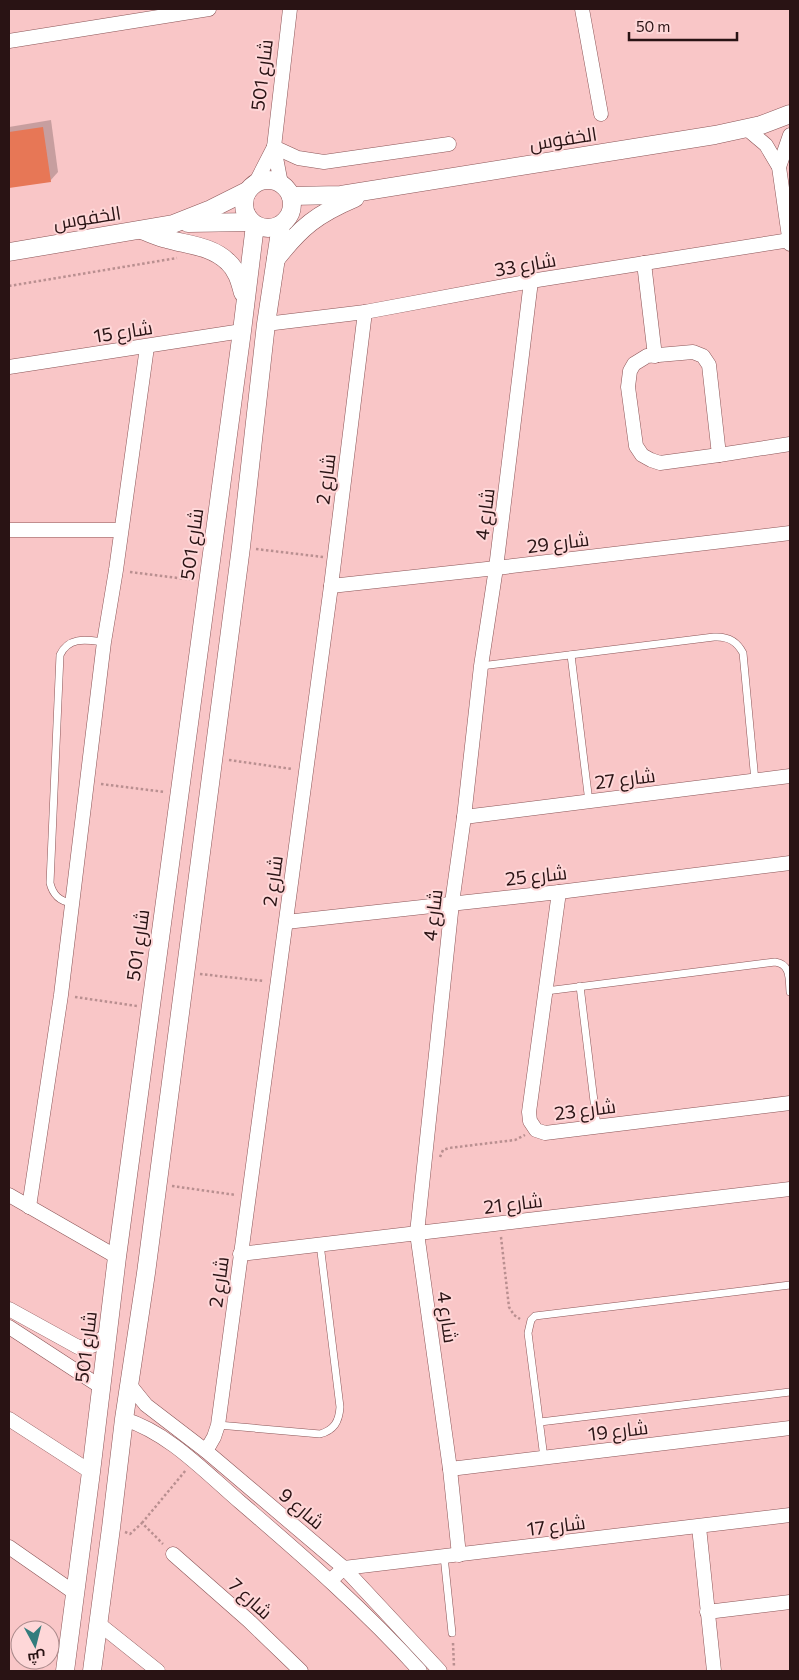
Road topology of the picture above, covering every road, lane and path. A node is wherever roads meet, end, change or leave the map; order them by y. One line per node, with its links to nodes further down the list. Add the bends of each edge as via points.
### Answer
1 (120, 9): 5 (street)
2 (209, 9): 5 (street)
3 (290, 9): 12 (street, شارع 501)
4 (582, 9): 7 (street)
5 (118, 24): 6 (street)
6 (9, 41)
7 (601, 114)
8 (790, 114): 9 (street, الخفوس)
9 (747, 129): 13 (street, via 766,145); 16 (street, الخفوس)
10 (790, 134): 13 (street)
11 (449, 144): 12 (street, via 324,162 298,158)
12 (274, 147): 14 (street, شارع 501); 15 (street, شارع 501)
13 (779, 167): 22 (street)
14 (251, 187): 15 (street, via 271,180); 19 (street, الخفوس, via 211,209); 20 (street, via 244,197 244,211)
15 (286, 190): 17 (street, الخفوس); 18 (street, via 292,207)
16 (370, 191): 17 (street, الخفوس); 26 (street, via 311,221 293,237)
17 (341, 196): 18 (street, الخفوس)
18 (284, 221): 20 (street, via 270,228); 26 (street)
19 (173, 224): 20 (street, الخفوس); 21 (street, الخفوس)
20 (253, 224): 30 (street, شارع 501)
21 (140, 230): 24 (street, الخفوس); 30 (street, via 219,254 235,270)
22 (790, 240): 23 (street); 27 (street, شارع 33)
23 (790, 244)
24 (9, 252)
25 (185, 257): 29 (path)
26 (274, 262): 32 (street)
27 (644, 263): 28 (street, شارع 33); 35 (street)
28 (532, 281): 31 (street, شارع 33); 44 (street, شارع 4)
29 (9, 286)
30 (244, 299): 33 (street, شارع 501)
31 (365, 312): 32 (street, شارع 33); 43 (street, شارع 2)
32 (266, 324): 42 (street)
33 (242, 331): 34 (street, شارع 15); 46 (street, شارع 501)
34 (147, 347): 36 (street, شارع 15); 40 (street)
35 (655, 356): 38 (street, via 693,352 707,360); 38 (street, via 647,356 634,364 628,379 636,446 642,455 660,463)
36 (9, 367)
37 (790, 444): 38 (street)
38 (719, 454)
39 (9, 530): 40 (street)
40 (121, 530): 45 (street)
41 (790, 532): 44 (street, شارع 29)
42 (241, 547): 43 (path); 51 (street)
43 (334, 558): 47 (street, شارع 2)
44 (496, 568): 47 (street, شارع 29); 50 (street, شارع 4)
45 (116, 570): 46 (path); 48 (street)
46 (208, 582): 56 (street, شارع 501)
47 (331, 586): 52 (street, شارع 2)
48 (104, 642): 55 (street); 61 (lane, via 77,640 66,645 60,655 50,883 59,899)
49 (571, 655): 50 (lane); 54 (lane, via 721,636 735,642 744,660); 57 (lane)
50 (481, 666): 58 (street, شارع 4)
51 (213, 758): 52 (path); 64 (street)
52 (306, 771): 63 (street, شارع 2)
53 (790, 776): 54 (street, شارع 27)
54 (755, 781): 57 (street, شارع 27)
55 (87, 782): 56 (path); 61 (street)
56 (179, 794): 70 (street, شارع 501)
57 (589, 802): 58 (street, شارع 27)
58 (464, 817): 62 (street, شارع 4)
59 (790, 863): 60 (street, شارع 25)
60 (559, 892): 62 (street, شارع 25); 67 (street, شارع 23)
61 (71, 903): 69 (street)
62 (452, 904): 63 (street, شارع 25); 81 (street, شارع 4)
63 (286, 922): 65 (street, شارع 2)
64 (185, 973): 65 (path); 75 (street)
65 (278, 982): 78 (street, شارع 2)
66 (580, 986): 67 (lane); 68 (lane, via 775,962 787,968); 72 (lane)
67 (546, 991): 73 (street, شارع 23, via 529,1112)
68 (790, 992)
69 (61, 995): 70 (path); 79 (street)
70 (150, 1008): 84 (street, شارع 501)
71 (790, 1103): 72 (street, شارع 23)
72 (597, 1126): 73 (street, شارع 23, via 545,1133)
73 (532, 1127): 74 (path, via 515,1140 443,1150)
74 (439, 1165)
75 (158, 1184): 78 (path); 90 (street)
76 (790, 1189): 80 (street, شارع 21)
77 (9, 1195): 79 (street)
78 (248, 1196): 83 (street, شارع 2)
79 (29, 1207): 84 (street)
80 (500, 1224): 81 (street, شارع 21); 87 (path, via 509,1307 520,1319)
81 (418, 1233): 82 (street, شارع 21); 101 (street, شارع 4)
82 (320, 1244): 83 (street, شارع 21); 96 (lane, via 340,1407 338,1421 327,1432 309,1434)
83 (240, 1254): 96 (street, شارع 2)
84 (117, 1257): 89 (street, شارع 501)
85 (790, 1285): 87 (lane, via 543,1315)
86 (9, 1309): 89 (street, via 78,1347 92,1346)
87 (530, 1320): 95 (lane, via 528,1334)
88 (9, 1327): 91 (street)
89 (108, 1334): 91 (street, شارع 501)
90 (129, 1384): 94 (street); 98 (street, شارع 9, via 146,1405)
91 (101, 1387): 102 (street, شارع 501)
92 (790, 1392): 95 (lane)
93 (9, 1419): 102 (street)
94 (124, 1419): 100 (street, شارع 9, via 150,1429); 106 (street)
95 (540, 1422): 99 (lane)
96 (218, 1425): 98 (street, شارع 2)
97 (790, 1428): 99 (street, شارع 19)
98 (206, 1451): 111 (street, شارع 9)
99 (544, 1458): 101 (street, شارع 19)
100 (194, 1462): 104 (path); 112 (street, شارع 9)
101 (450, 1469): 109 (street, شارع 4)
102 (91, 1472): 113 (street, شارع 501)
103 (790, 1516): 105 (street, شارع 17)
104 (142, 1523): 106 (path, via 130,1534); 108 (path)
105 (699, 1527): 109 (street, شارع 17); 115 (street)
106 (111, 1528): 116 (street)
107 (9, 1548): 113 (street)
108 (173, 1554): 121 (street, شارع 7)
109 (459, 1555): 110 (street, شارع 17)
110 (444, 1556): 111 (street, شارع 17); 117 (lane)
111 (344, 1568): 112 (street); 123 (street, شارع 9)
112 (331, 1580): 122 (street, شارع 9)
113 (75, 1593): 118 (street, شارع 501)
114 (790, 1602): 115 (street)
115 (707, 1612): 125 (street)
116 (98, 1623): 119 (street); 120 (street)
117 (452, 1633): 124 (path)
118 (65, 1671)
119 (92, 1671)
120 (158, 1671)
121 (302, 1671)
122 (420, 1671)
123 (440, 1671)
124 (454, 1671)
125 (714, 1671)

